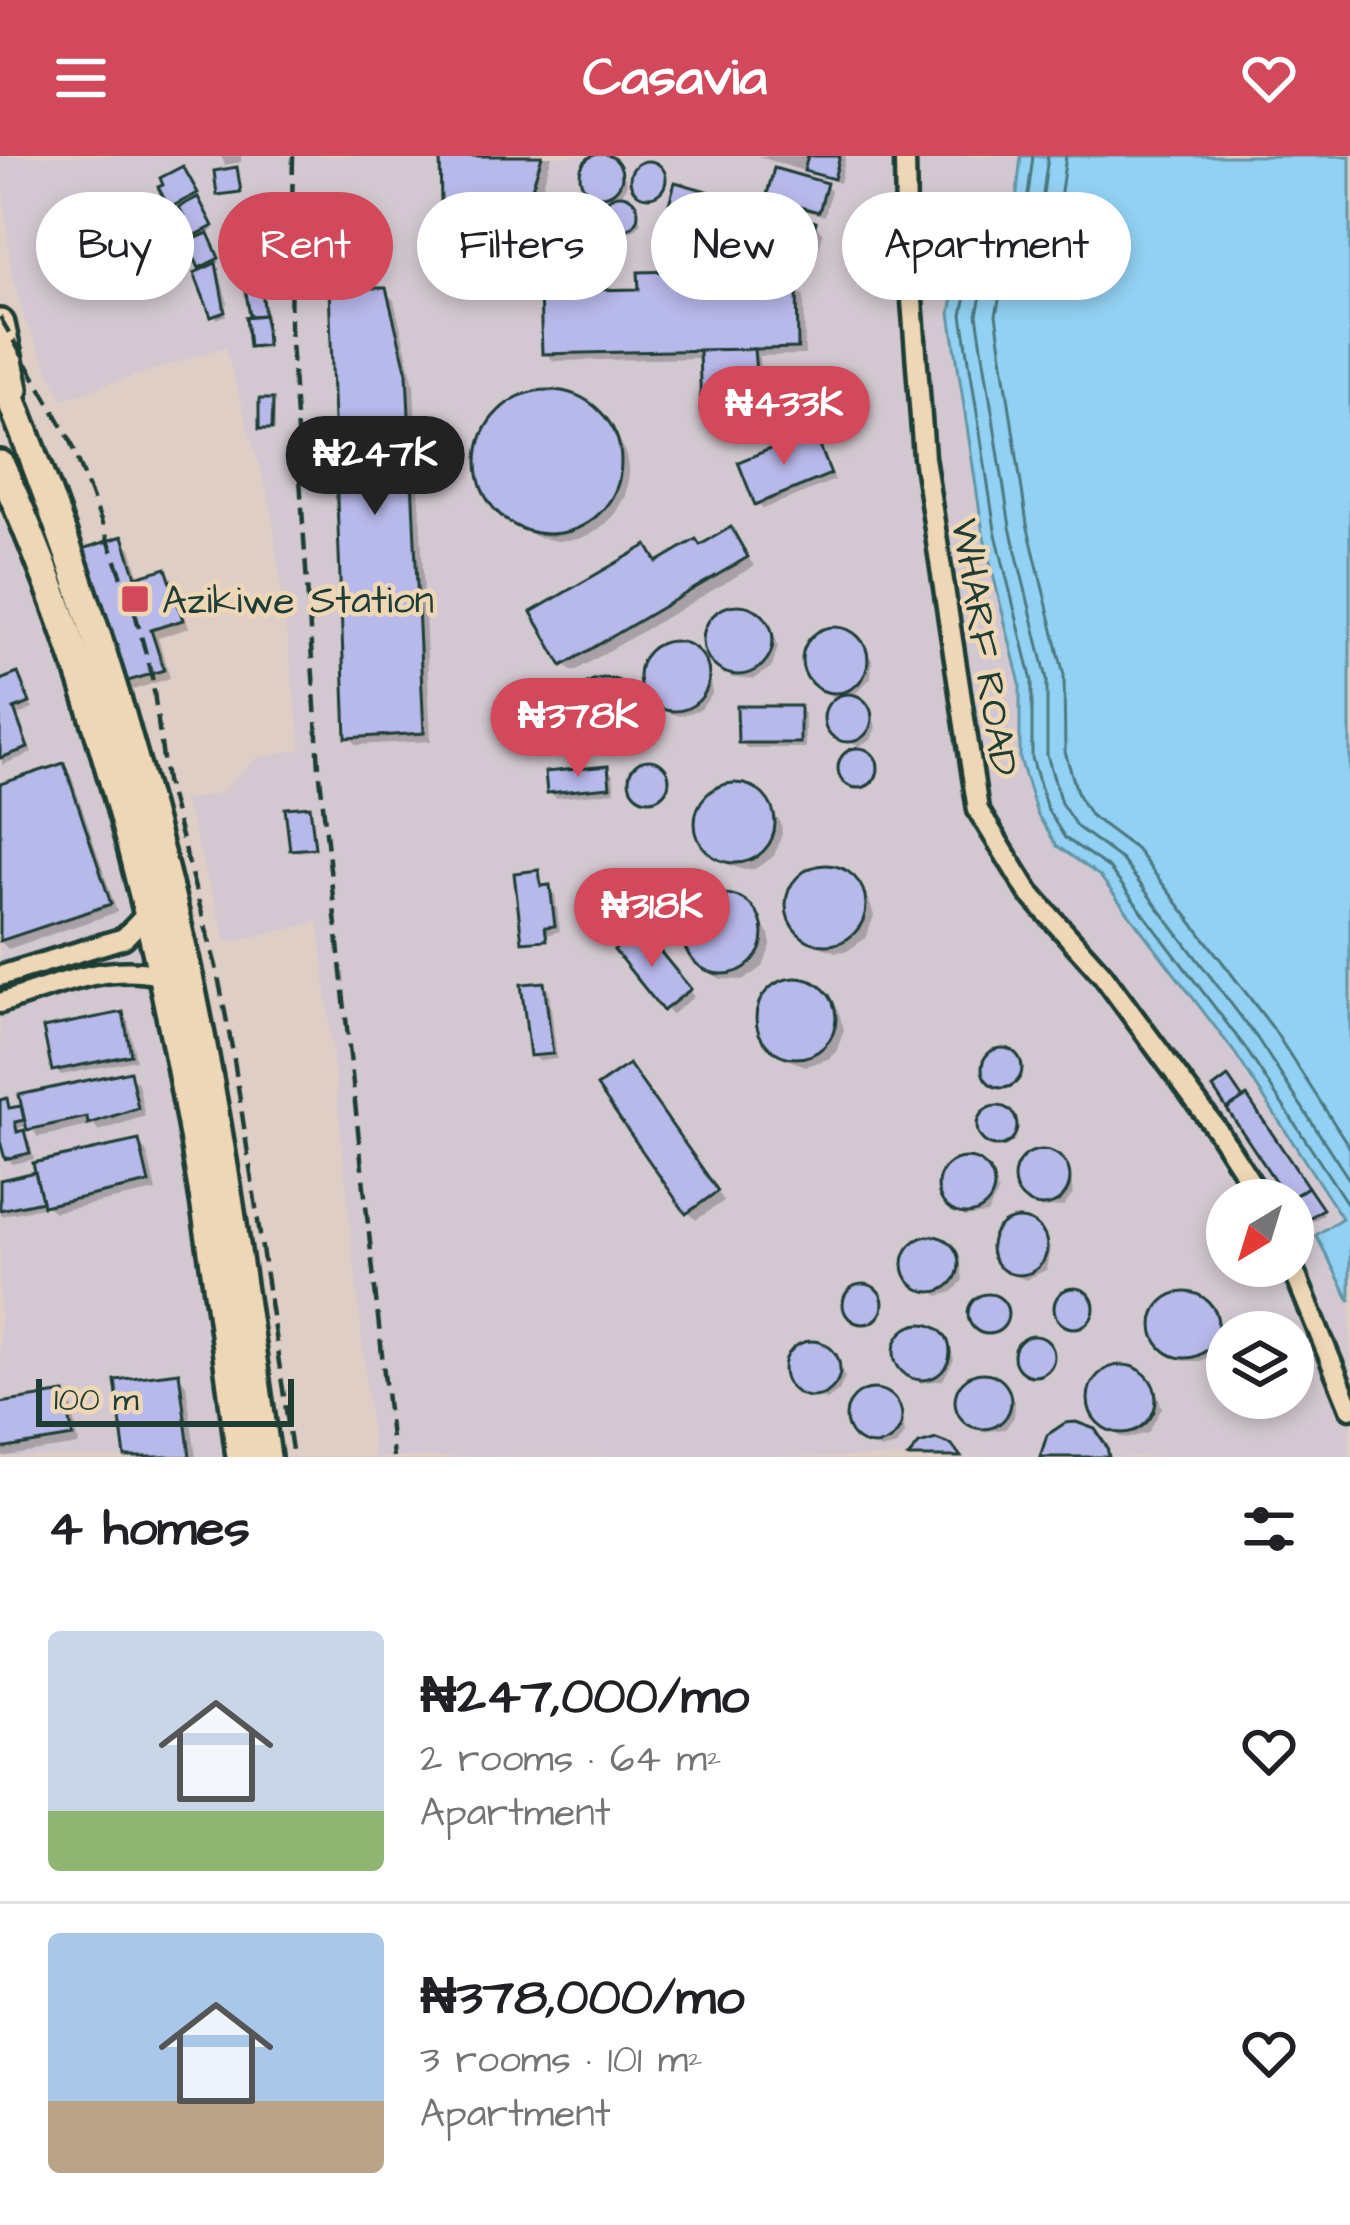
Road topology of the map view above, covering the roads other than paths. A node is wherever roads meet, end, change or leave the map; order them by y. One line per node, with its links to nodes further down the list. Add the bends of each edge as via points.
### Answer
1 (905, 156): 12 (street, WHARF ROAD, via 924,457 978,810 1029,893 1102,974)
2 (0, 324): 4 (highway)
3 (0, 371): 4 (highway)
4 (23, 428): 16 (highway, via 163,866 214,1112)
5 (0, 450): 7 (highway)
6 (0, 465): 7 (highway)
7 (15, 499): 8 (highway, via 76,656)
8 (147, 914): 9 (highway); 10 (street, via 124,938)
9 (159, 975): 11 (street, via 99,973); 15 (highway)
10 (0, 976)
11 (0, 1003)
12 (1248, 1179)
13 (1301, 1287): 14 (street)
14 (1350, 1408)
15 (242, 1457)
16 (266, 1457)

